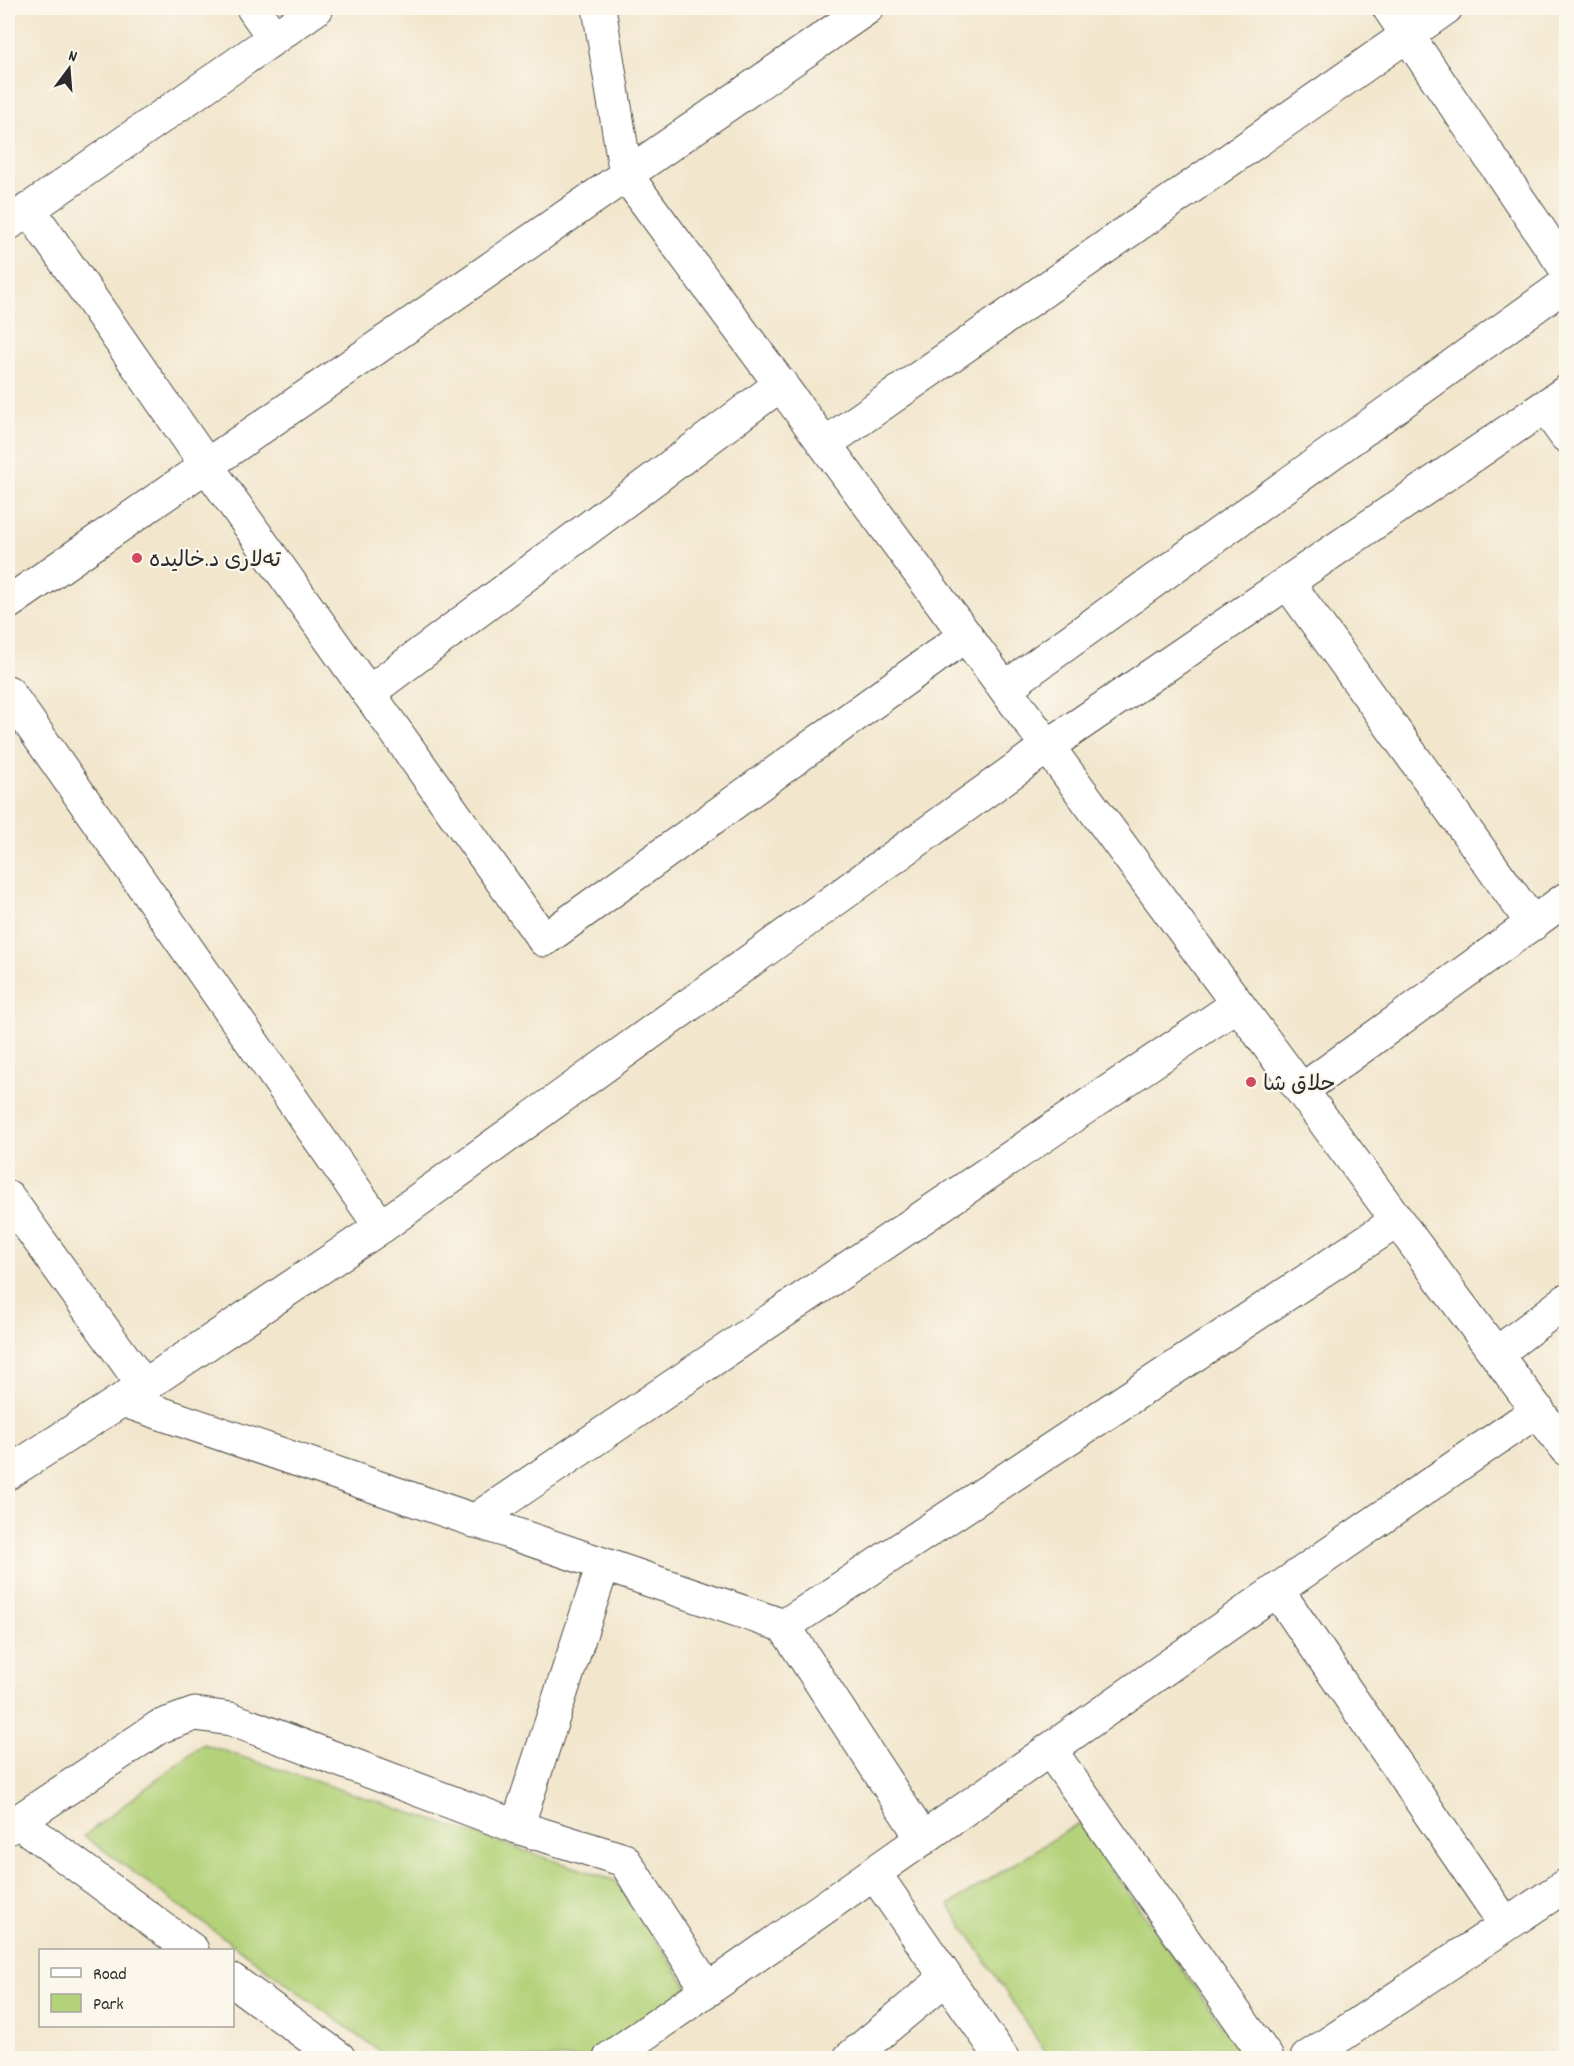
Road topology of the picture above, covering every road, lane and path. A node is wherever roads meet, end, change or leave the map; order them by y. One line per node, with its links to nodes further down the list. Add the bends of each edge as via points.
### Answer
1 (253, 8): 8 (street)
2 (317, 8): 8 (street)
3 (599, 8): 9 (street)
4 (867, 8): 9 (street)
5 (1389, 8): 7 (street)
6 (1446, 8): 7 (street)
7 (1406, 35): 11 (street); 16 (street)
8 (274, 38): 10 (street)
9 (626, 175): 13 (street); 17 (street)
10 (18, 216): 17 (street)
11 (1566, 269)
12 (1566, 284): 21 (street)
13 (781, 384): 16 (street); 23 (street)
14 (1556, 400): 15 (street); 18 (street)
15 (1566, 436)
16 (825, 444): 20 (street)
17 (207, 466): 19 (street); 23 (street)
18 (1288, 583): 24 (street); 26 (street)
19 (10, 596)
20 (966, 635): 21 (street); 23 (street, via 544,940)
21 (1005, 688): 24 (street)
22 (8, 692): 31 (street)
23 (368, 693)
24 (1048, 746): 27 (street); 31 (street)
25 (1566, 899): 26 (street)
26 (1533, 924): 28 (street)
27 (1238, 1004): 28 (street); 38 (street)
28 (1302, 1090): 30 (street)
29 (8, 1197): 34 (street)
30 (1397, 1221): 33 (street); 41 (street)
31 (381, 1227): 34 (street)
32 (1566, 1301): 33 (street)
33 (1496, 1354): 35 (street)
34 (133, 1393): 37 (street); 38 (street)
35 (1538, 1410): 36 (street); 40 (street)
36 (1566, 1449)
37 (8, 1473)
38 (474, 1521): 39 (street)
39 (603, 1565): 41 (street); 44 (street)
40 (1277, 1590): 42 (street); 48 (street)
41 (784, 1626): 45 (street)
42 (1050, 1750): 45 (street); 57 (street)
43 (12, 1824): 44 (street, via 159,1727 195,1714 231,1719); 49 (street)
44 (517, 1827): 52 (street, via 624,1860)
45 (923, 1839): 46 (street)
46 (874, 1873): 50 (street); 52 (street)
47 (1566, 1885): 48 (street)
48 (1506, 1925): 58 (street)
49 (191, 1949)
50 (946, 1978): 55 (street); 56 (street)
51 (234, 1981): 53 (street)
52 (708, 1990): 54 (street)
53 (339, 2058)
54 (610, 2058)
55 (850, 2058)
56 (1002, 2058)
57 (1267, 2058)
58 (1307, 2058)

